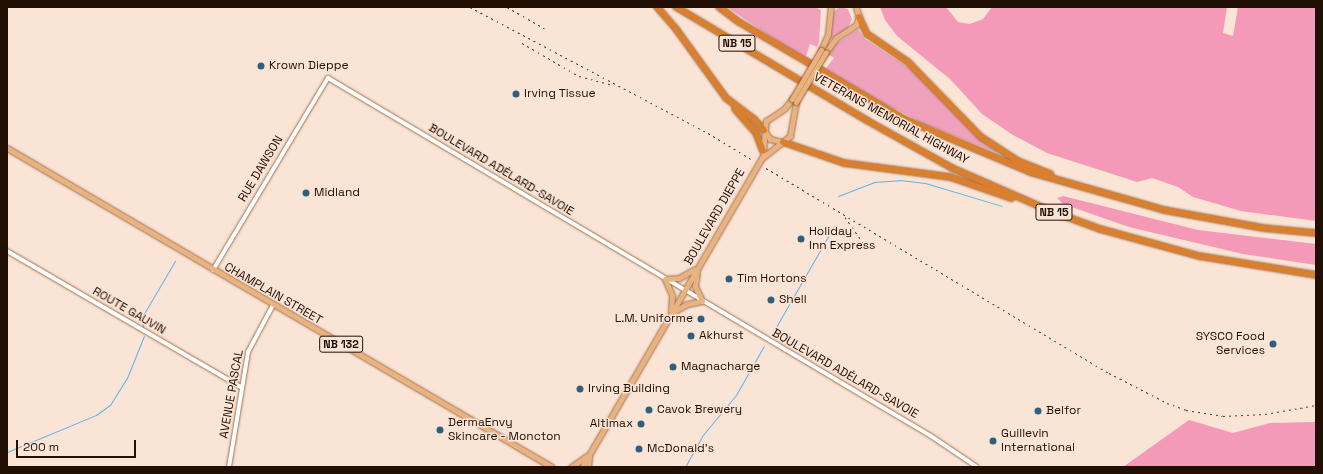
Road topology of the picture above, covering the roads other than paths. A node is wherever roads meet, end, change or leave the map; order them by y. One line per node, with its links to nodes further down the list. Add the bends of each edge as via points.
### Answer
1 (657, 7): 8 (highway)
2 (676, 7): 15 (highway, VETERANS MEMORIAL HIGHWAY / NB 15, via 952,168)
3 (719, 7): 14 (highway, VETERANS MEMORIAL HIGHWAY / NB 15, via 739,22 904,119 1030,172)
4 (831, 7): 6 (main road)
5 (858, 11): 6 (main road, via 856,25 836,38); 14 (highway, via 867,34 908,62 953,110 988,142 1030,166)
6 (823, 51): 9 (main road, bridge)
7 (328, 78): 19 (street, RUE DAWSON); 21 (street, BOULEVARD ADÉLARD-SAVOIE)
8 (726, 98): 10 (highway); 13 (highway, via 756,133)
9 (794, 100): 10 (main road, via 766,121); 11 (main road, via 792,132)
10 (764, 130): 11 (main road, via 770,139); 13 (main road)
11 (783, 142): 13 (main road); 15 (highway, via 844,162 950,177)
12 (7, 148): 19 (main road, CHAMPLAIN STREET / NB 132)
13 (763, 155): 18 (main road, BOULEVARD DIEPPE)
14 (1103, 194): 16 (highway, VETERANS MEMORIAL HIGHWAY / NB 15, via 1179,213 1263,228)
15 (1048, 210): 20 (highway, VETERANS MEMORIAL HIGHWAY / NB 15, via 1100,229 1200,256)
16 (1316, 233)
17 (7, 250): 26 (street, ROUTE GAUVIN)
18 (698, 267): 21 (main road, via 679,278); 22 (main road, BOULEVARD DIEPPE); 23 (main road, via 695,283)
19 (213, 270): 24 (main road, CHAMPLAIN STREET / NB 132)
20 (1316, 275)
21 (665, 279): 22 (street, BOULEVARD ADÉLARD-SAVOIE); 25 (main road, via 672,295)
22 (685, 288): 23 (street, BOULEVARD ADÉLARD-SAVOIE); 25 (main road, BOULEVARD DIEPPE)
23 (702, 301): 25 (main road, via 687,304); 33 (street, BOULEVARD ADÉLARD-SAVOIE, via 931,436)
24 (273, 305): 26 (street, AVENUE PASCAL, via 250,346); 29 (main road, CHAMPLAIN STREET / NB 132)
25 (671, 313): 27 (main road, BOULEVARD DIEPPE)
26 (242, 387): 28 (street, AVENUE PASCAL)
27 (589, 454): 30 (main road); 31 (main road, BOULEVARD DIEPPE); 32 (main road)
28 (229, 467)
29 (552, 467)
30 (571, 467)
31 (582, 467)
32 (588, 467)
33 (977, 467)

